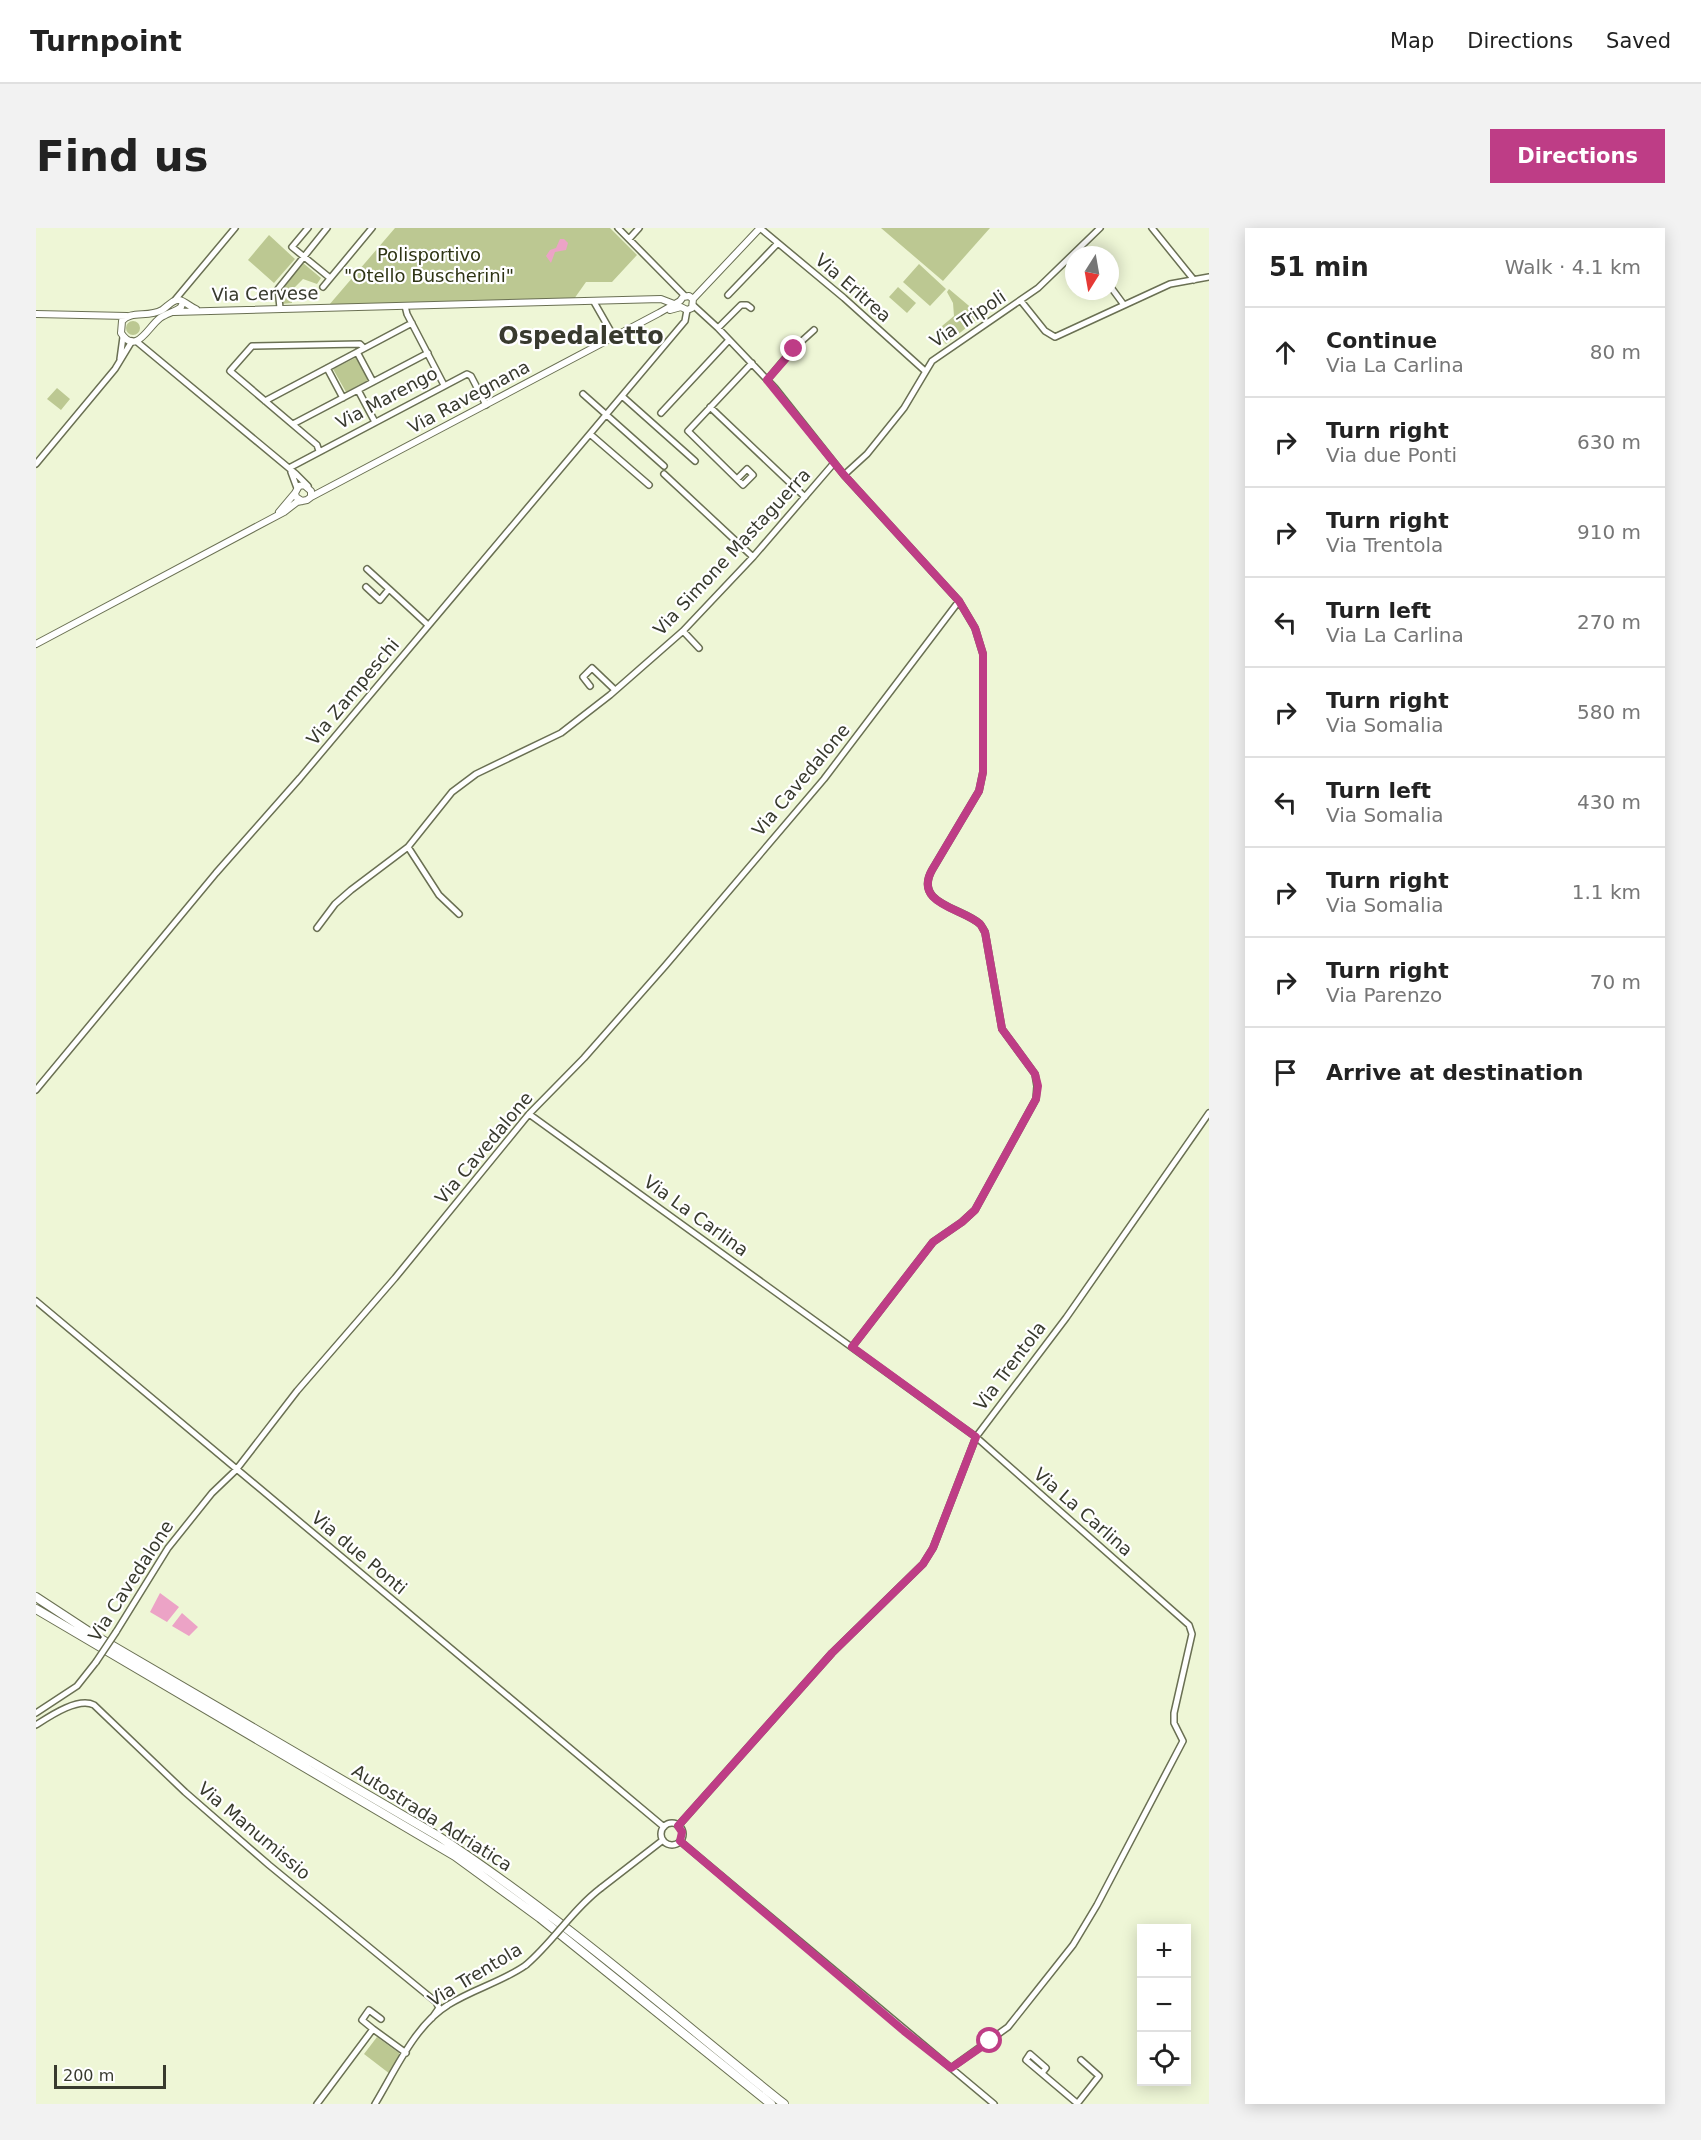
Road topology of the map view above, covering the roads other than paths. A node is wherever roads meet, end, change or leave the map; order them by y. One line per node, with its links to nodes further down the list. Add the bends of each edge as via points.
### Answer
1 (235, 228): 18 (street)
2 (308, 228): 13 (street, via 292,247)
3 (327, 228): 13 (street)
4 (372, 228): 16 (street)
5 (618, 228): 10 (street)
6 (639, 228): 10 (street)
7 (760, 228): 11 (street, Via Eritrea); 27 (main road, Via Ravegnana)
8 (1100, 228): 12 (street, Via Tripoli)
9 (1152, 228): 17 (street)
10 (628, 239): 28 (street)
11 (778, 243): 20 (street); 57 (street, Via Eritrea)
12 (1083, 246)
13 (303, 257): 16 (street); 31 (street, via 279,289)
14 (1065, 263): 24 (street, Via Tripoli)
15 (1209, 277): 17 (street)
16 (330, 278): 19 (street)
17 (1194, 280): 29 (street, via 1170,284)
18 (185, 286): 23 (street); 25 (street)
19 (323, 287)
20 (728, 295)
21 (1119, 298): 29 (street)
22 (652, 300): 26 (main road, Via Cervese); 28 (main road, Via Cervese); 34 (main road, via 666,305)
23 (174, 301): 25 (main road, Via Cervese); 39 (main road, via 160,312)
24 (1021, 301): 29 (street, via 1045,331 1055,337); 57 (street, Via Tripoli, via 936,358)
25 (183, 302): 33 (main road, Via Cervese); 35 (main road)
26 (594, 302): 30 (main road, Via Cervese); 47 (street)
27 (693, 303): 28 (main road); 28 (main road, Via Ravegnana); 41 (street)
28 (681, 304): 34 (main road, Via Ravegnana); 63 (street, Via Zampeschi, via 686,321)
29 (1124, 305)
30 (408, 306): 31 (main road, Via Cervese); 40 (street)
31 (280, 308): 33 (main road, Via Cervese)
32 (751, 308): 41 (street, via 741,305)
33 (203, 310): 35 (main road, Via Cervese)
34 (662, 311): 47 (main road, Via Ravegnana)
35 (174, 312): 45 (main road, via 161,318)
36 (36, 314): 37 (main road)
37 (89, 314): 38 (main road); 42 (main road, via 113,322)
38 (128, 316): 39 (main road); 42 (main road)
39 (140, 316): 45 (main road, via 146,322)
40 (409, 318): 43 (street); 43 (street); 53 (street)
41 (718, 328): 48 (street)
42 (120, 329): 46 (main road)
43 (400, 329): 50 (street)
44 (814, 330): 58 (street)
45 (145, 334): 49 (main road); 51 (street)
46 (123, 337): 49 (main road); 55 (street)
47 (614, 337): 66 (main road, Via Ravegnana)
48 (729, 340): 54 (street); 68 (street)
49 (134, 341): 51 (street); 55 (street)
50 (364, 348): 52 (street); 65 (street, via 360,344 252,346 230,371)
51 (148, 349): 80 (street)
52 (357, 351): 56 (street); 59 (street)
53 (428, 354): 59 (street); 60 (street)
54 (752, 363): 58 (street); 67 (street)
55 (118, 364): 77 (street)
56 (327, 368): 64 (street); 65 (street)
57 (926, 371): 82 (street, Via Tripoli, via 904,408 867,454)
58 (767, 380): 76 (street)
59 (373, 382): 61 (street)
60 (444, 385): 66 (street, Via Marengo, via 469,374); 70 (street, Via Marengo)
61 (358, 390): 64 (street); 70 (street)
62 (583, 394): 69 (street)
63 (622, 396): 69 (street, Via Zampeschi); 75 (street)
64 (343, 398): 71 (street)
65 (264, 401): 71 (street)
66 (486, 405): 87 (main road, Via Ravegnana)
67 (710, 407): 74 (street, via 688,431); 89 (street)
68 (661, 413)
69 (606, 416): 72 (street, Via Zampeschi); 79 (street)
70 (375, 422): 73 (street, Via Marengo)
71 (293, 424): 73 (street)
72 (591, 434): 84 (street); 97 (street, Via Zampeschi)
73 (319, 451): 80 (street, Via Marengo)
74 (716, 459): 78 (street); 83 (street)
75 (695, 461)
76 (834, 463): 82 (street); 89 (street, Via Simone Mastaguerra)
77 (36, 464)
78 (711, 465)
79 (664, 466)
80 (289, 469): 85 (street); 86 (street)
81 (664, 474): 92 (street)
82 (844, 475): 96 (street)
83 (737, 479)
84 (649, 485)
85 (309, 487): 86 (main road, via 302,485); 87 (main road); 88 (main road)
86 (296, 490): 90 (main road); 91 (main road)
87 (325, 491): 88 (main road, Via Ravegnana)
88 (311, 497): 90 (main road)
89 (805, 497): 92 (street, Via Simone Mastaguerra)
90 (302, 501): 91 (main road)
91 (277, 515): 99 (main road)
92 (753, 557): 98 (street, Via Simone Mastaguerra)
93 (367, 569): 95 (street)
94 (366, 587): 95 (street, via 380,600)
95 (389, 589): 97 (street)
96 (959, 601): 108 (street, Via Cavedalone, via 824,779 584,1058); 110 (street, via 975,628 983,654 983,772 979,791 928,876 929,891 938,901 980,924 985,932 1002,1029 1035,1074 1038,1086 1036,1099 975,1210 933,1242)
97 (428, 625): 106 (street, Via Zampeschi)
98 (683, 631): 100 (street); 102 (street, Via Simone Mastaguerra)
99 (36, 644)
100 (699, 648)
101 (590, 686): 102 (street, via 583,679 592,668)
102 (615, 690): 103 (street, Via Simone Mastaguerra, via 561,733 476,774 452,792)
103 (408, 847): 104 (street, via 439,895); 105 (street, Via Simone Mastaguerra, via 335,904)
104 (459, 914)
105 (317, 928)
106 (36, 1090)
107 (1209, 1113): 111 (street, Via Trentola, via 1066,1318)
108 (529, 1114): 110 (street, Via La Carlina); 112 (street, Via Cavedalone, via 396,1278 297,1391)
109 (36, 1301): 112 (street, Via due Ponti)
110 (852, 1347): 111 (street, Via La Carlina)
111 (976, 1437): 117 (street, Via Trentola, via 933,1548 923,1564 832,1653); 126 (street, Via La Carlina, via 1189,1625 1192,1634 1174,1713 1174,1723 1183,1741 1092,1915 1008,2027)
112 (236, 1470): 115 (street, Via Cavedalone, bridge, via 168,1548 117,1632 77,1686); 118 (street, Via due Ponti)
113 (36, 1597): 131 (highway, Autostrada Adriatica, via 493,1872)
114 (36, 1609): 130 (highway, Autostrada Adriatica, via 455,1856 540,1918)
115 (36, 1713)
116 (36, 1725): 121 (street, Via Manumissio, via 79,1703 94,1705 269,1865 436,2002 439,2008)
117 (678, 1826): 118 (street); 120 (street, via 682,1832)
118 (664, 1827): 119 (street)
119 (663, 1840): 120 (street, via 671,1845); 121 (street, Via Trentola, bridge, via 578,1908 526,1965 459,1998)
120 (680, 1841): 126 (street)
121 (432, 2018): 124 (street, Via Trentola)
122 (381, 2019): 123 (street, via 369,2010 362,2020)
123 (373, 2029): 124 (street); 128 (street)
124 (406, 2053): 129 (street, Via Trentola)
125 (1081, 2060): 133 (street, via 1099,2076)
126 (951, 2068): 132 (street)
127 (1042, 2073): 133 (street)
128 (317, 2104)
129 (375, 2104)
130 (771, 2104)
131 (784, 2104)
132 (994, 2104)
133 (1077, 2104)

